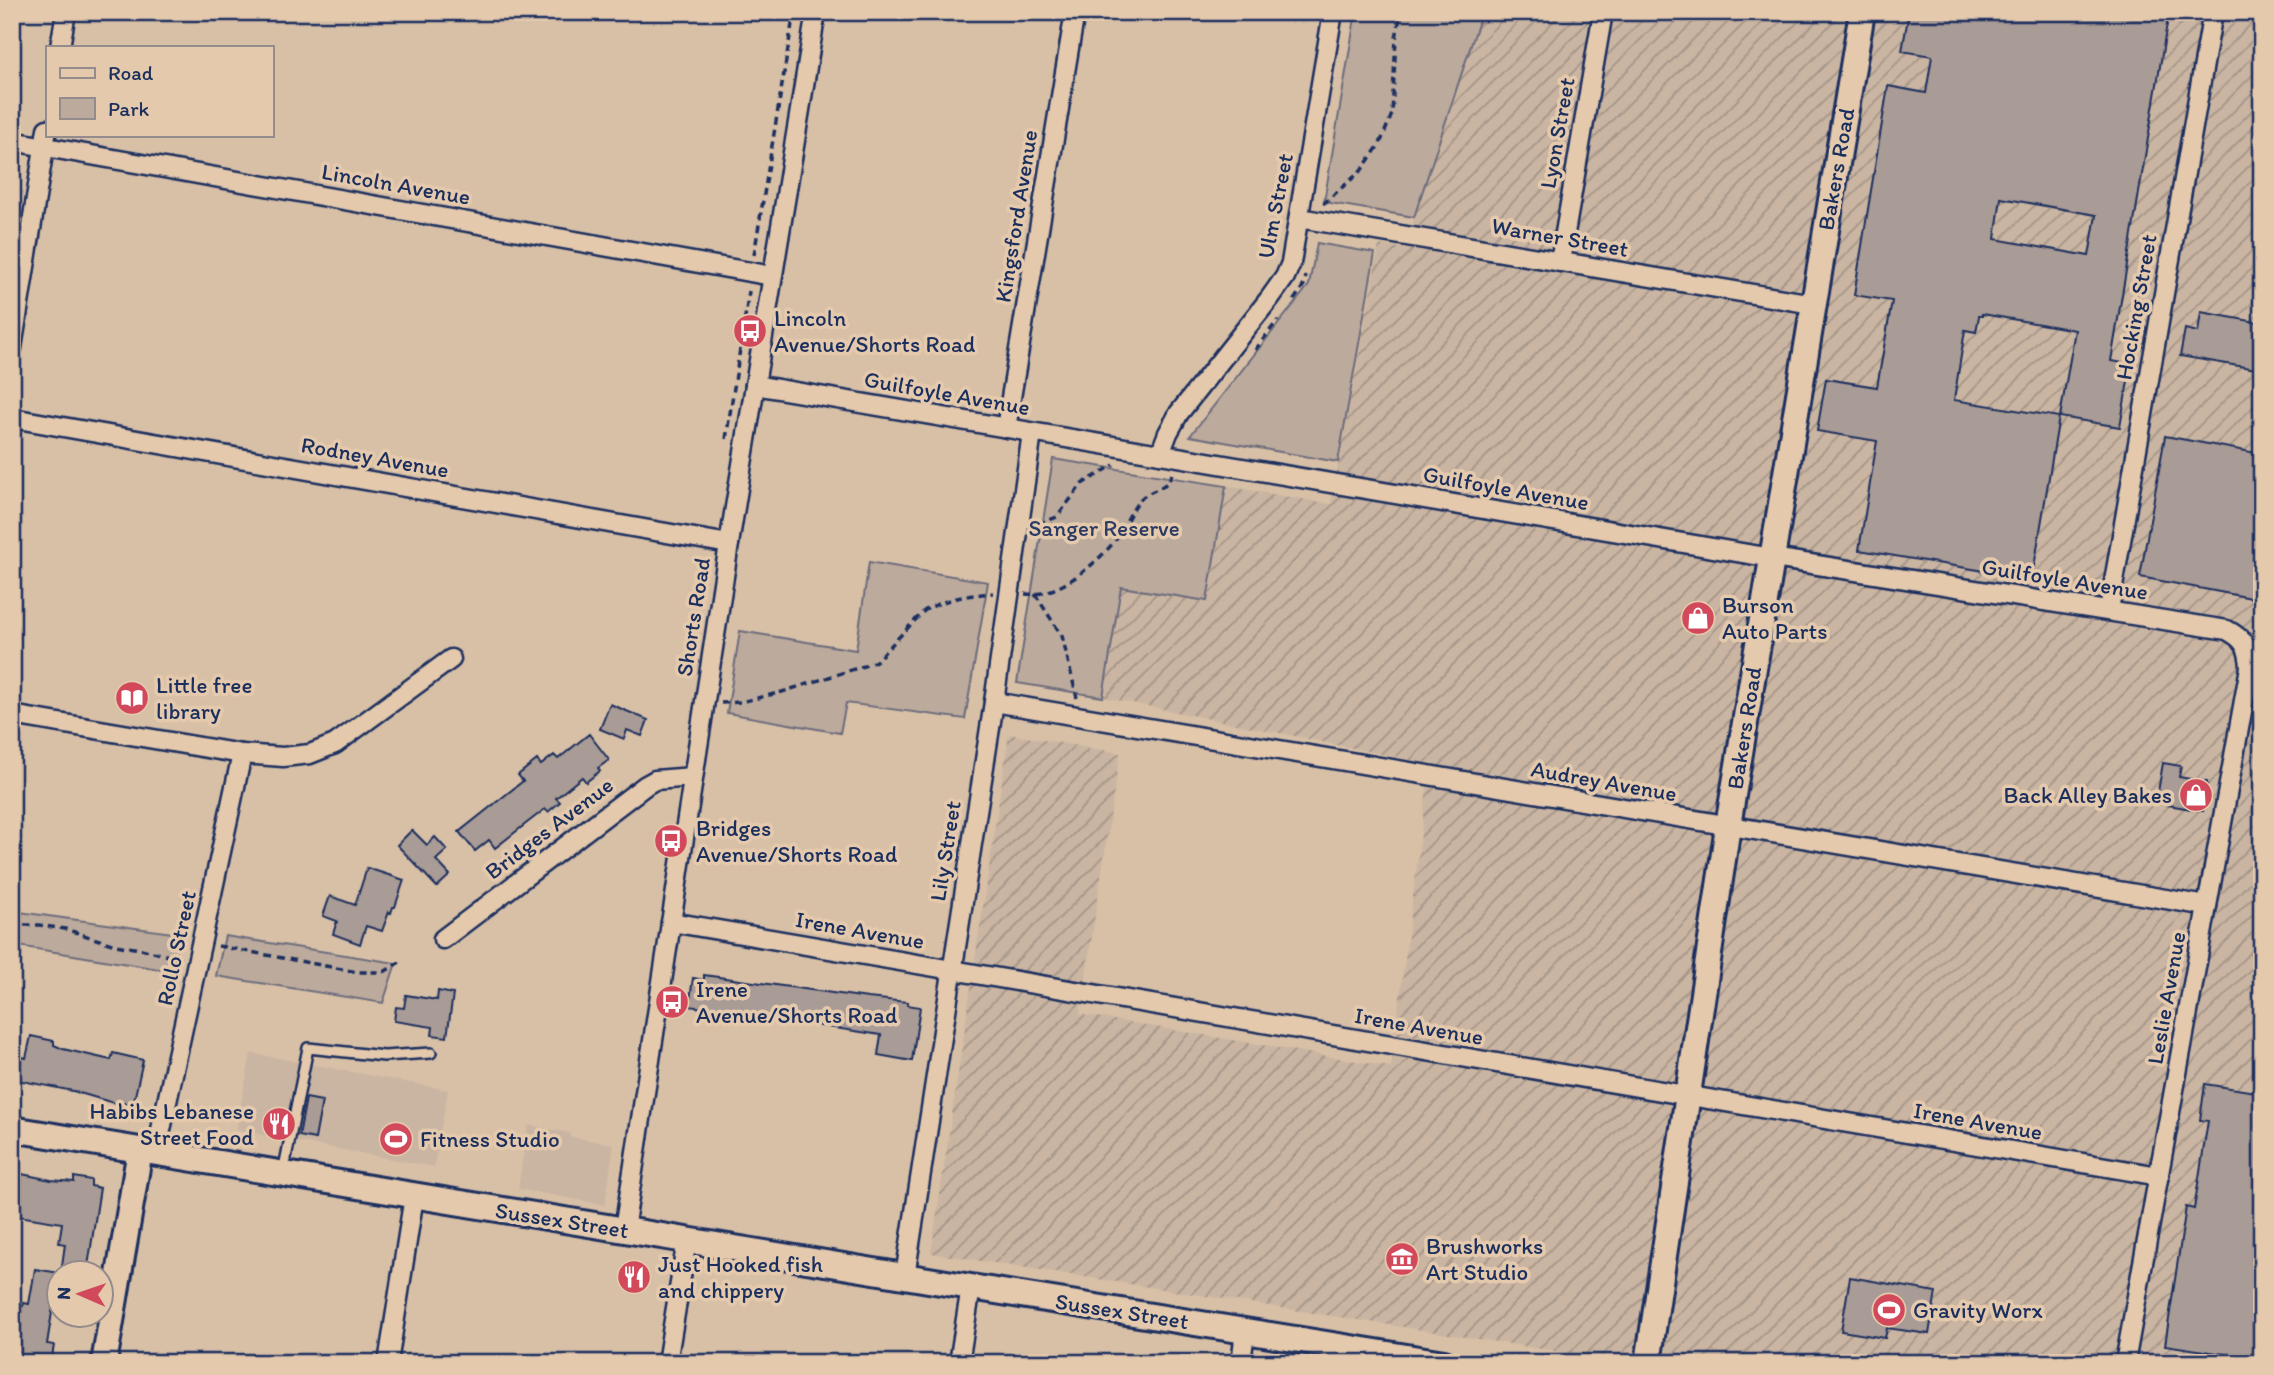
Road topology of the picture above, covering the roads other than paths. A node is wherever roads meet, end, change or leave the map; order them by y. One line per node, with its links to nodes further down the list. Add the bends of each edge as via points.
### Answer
1 (66, 12): 8 (street)
2 (816, 12): 13 (street, Shorts Road)
3 (1074, 12): 18 (street, Kingsford Avenue)
4 (1333, 12): 11 (street, Ulm Street)
5 (1603, 12): 12 (street, Lyon Street)
6 (1862, 12): 14 (street, Bakers Road)
7 (2213, 12): 23 (street, Hocking Street)
8 (60, 46)
9 (46, 138): 10 (street, Lincoln Avenue); 13 (street, Lincoln Avenue); 15 (street)
10 (12, 141)
11 (1299, 218): 12 (street, Warner Street); 20 (street, Ulm Street, via 1285,277 1180,413)
12 (1560, 262): 14 (street, Warner Street)
13 (772, 276): 16 (street, Shorts Road)
14 (1813, 304): 22 (street, Bakers Road)
15 (12, 348)
16 (754, 385): 18 (street, Guilfoyle Avenue); 21 (street, Shorts Road)
17 (12, 418): 21 (street, Rodney Avenue)
18 (1006, 428): 19 (street, Guilfoyle Avenue)
19 (1032, 433): 20 (street, Guilfoyle Avenue); 26 (street, Lily Street)
20 (1160, 454): 22 (street, Guilfoyle Avenue)
21 (729, 544): 29 (street, Shorts Road)
22 (1772, 558): 23 (street, Guilfoyle Avenue); 30 (street, Bakers Road)
23 (2109, 610): 24 (street, Guilfoyle Avenue, via 2227,629)
24 (2246, 642): 31 (street, Leslie Avenue, via 2250,667)
25 (451, 659): 28 (street, via 321,751 283,757)
26 (994, 702): 30 (street, Audrey Avenue); 34 (street, Lily Street)
27 (12, 715): 28 (street)
28 (242, 754): 38 (street, Rollo Street, via 198,962)
29 (693, 777): 32 (street, Shorts Road); 33 (street, Bridges Avenue, via 662,778 646,785)
30 (1728, 826): 31 (street, Audrey Avenue); 36 (street, Bakers Road)
31 (2207, 906): 40 (street, Leslie Avenue)
32 (671, 922): 34 (street, Irene Avenue); 42 (street, Shorts Road)
33 (443, 939)
34 (951, 971): 36 (street, Irene Avenue); 44 (street, Lily Street)
35 (431, 1053): 39 (lane, via 384,1056 308,1048)
36 (1687, 1097): 40 (street, Irene Avenue); 53 (street, Bakers Road)
37 (12, 1129): 38 (street, Sussex Street)
38 (148, 1151): 39 (street, Sussex Street); 47 (street)
39 (284, 1173): 41 (street, Sussex Street)
40 (2159, 1176): 54 (street, Leslie Avenue)
41 (414, 1196): 42 (street, Sussex Street); 48 (street)
42 (624, 1230): 43 (street, Sussex Street)
43 (687, 1240): 44 (street, Sussex Street); 49 (street)
44 (905, 1276): 45 (street, Sussex Street)
45 (971, 1287): 46 (street, Sussex Street); 50 (street)
46 (1245, 1331): 51 (street); 52 (street, Sussex Street)
47 (104, 1363)
48 (388, 1363)
49 (667, 1363)
50 (959, 1363)
51 (1241, 1363)
52 (1444, 1363)
53 (1648, 1363)
54 (2125, 1363)

